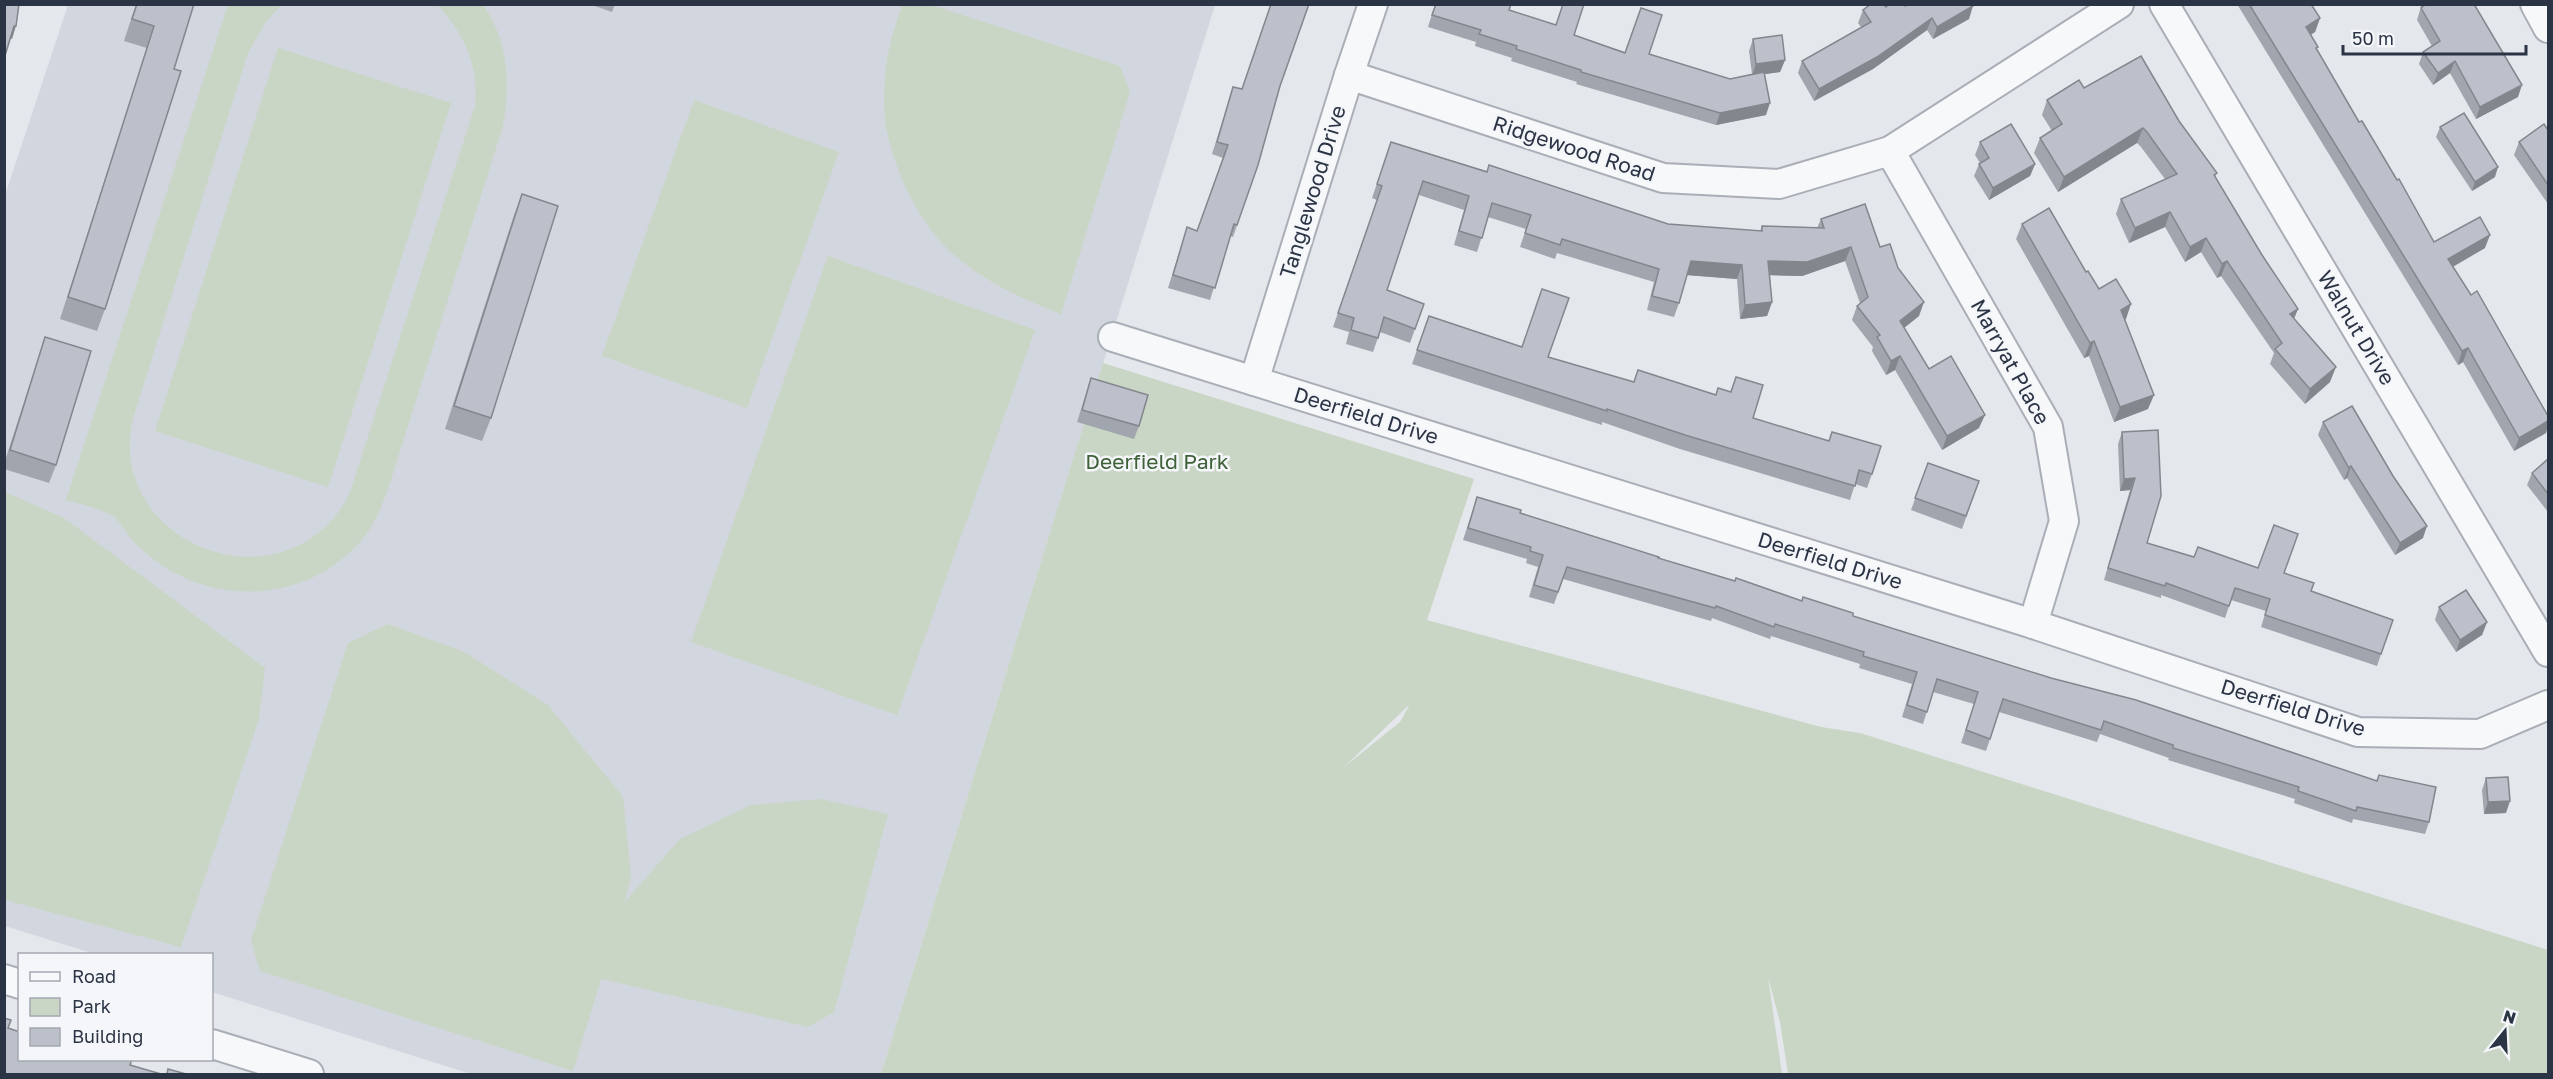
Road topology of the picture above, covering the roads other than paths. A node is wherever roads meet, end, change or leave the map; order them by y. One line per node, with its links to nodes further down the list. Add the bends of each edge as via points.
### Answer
1 (1373, 4): 6 (street, Tanglewood Drive)
2 (2119, 4): 7 (street, Ridgewood Road)
3 (2164, 4): 11 (street, Walnut Drive)
4 (2535, 4): 5 (street)
5 (2548, 28)
6 (1349, 75): 7 (street, Ridgewood Road, via 1663,178 1779,184); 9 (street, Tanglewood Drive)
7 (1890, 151): 10 (street, Marryat Place, via 2048,427 2064,521)
8 (1113, 337): 9 (street, Deerfield Drive)
9 (1254, 381): 10 (street, Deerfield Drive)
10 (2033, 624): 12 (street, Deerfield Drive, via 2358,732 2480,734)
11 (2548, 652)
12 (2548, 705)
13 (213, 1044): 14 (street)
14 (309, 1074)

